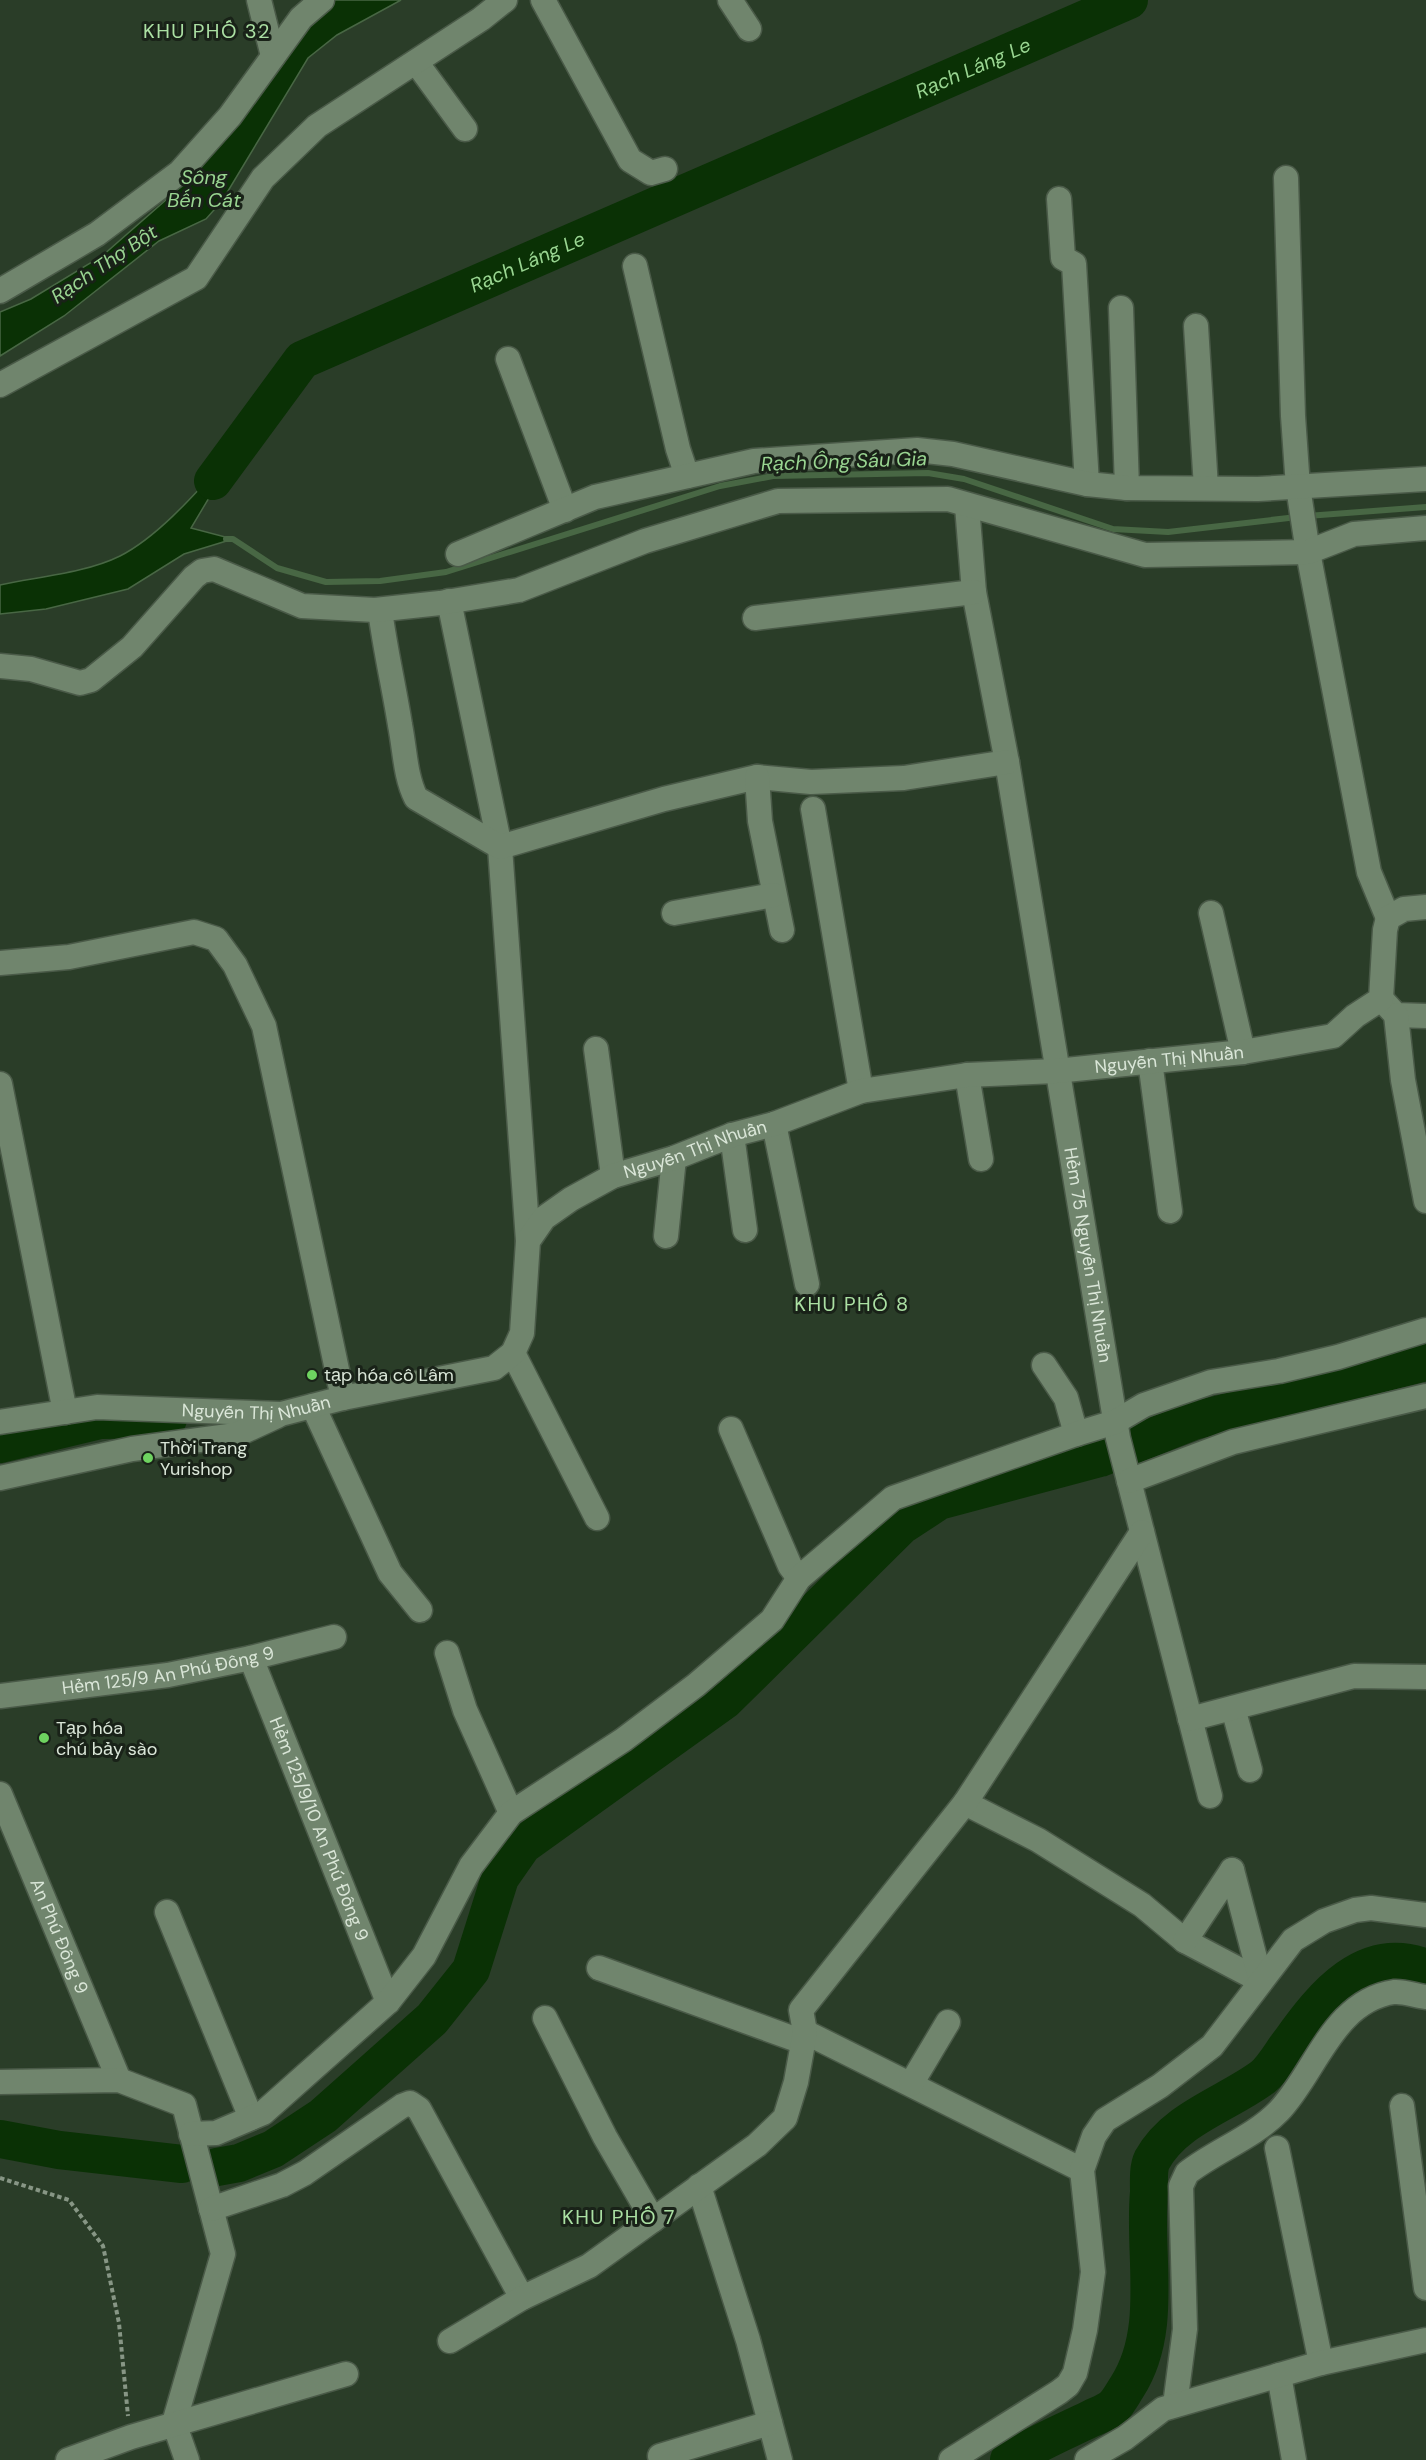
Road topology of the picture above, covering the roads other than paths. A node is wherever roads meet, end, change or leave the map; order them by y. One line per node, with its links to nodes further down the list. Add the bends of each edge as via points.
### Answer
1 (259, 0): 7 (street)
2 (322, 0): 7 (street, via 301,18)
3 (505, 0): 8 (street)
4 (543, 0): 10 (street, via 630,160 651,173)
5 (730, 0): 6 (street)
6 (749, 29)
7 (273, 57): 14 (street, via 230,117 180,172 97,234)
8 (416, 62): 9 (street); 18 (street, via 317,126 263,178 196,278)
9 (465, 129)
10 (665, 169)
11 (1286, 178): 24 (street)
12 (1059, 200): 21 (street, via 1063,258 1074,264)
13 (635, 266): 19 (street)
14 (0, 291)
15 (1121, 308): 22 (street)
16 (1196, 326): 23 (street)
17 (508, 359): 26 (street)
18 (0, 385)
19 (687, 476): 21 (street, via 754,461 917,450 953,454); 26 (street, via 595,497)
20 (1426, 479): 24 (street)
21 (1087, 484): 22 (street)
22 (1127, 488): 23 (street)
23 (1206, 489): 24 (street)
24 (1299, 491): 28 (street)
25 (967, 506): 28 (street, via 1145,555); 30 (street, Hẻm 75 Nguyễn Thị Nhuần); 31 (street, via 948,499 778,501 645,541 519,590)
26 (565, 510): 29 (street)
27 (1426, 528): 28 (street, via 1354,534)
28 (1307, 546): 43 (street, via 1369,872)
29 (458, 554)
30 (974, 592): 33 (street); 35 (street, Hẻm 75 Nguyễn Thị Nhuần)
31 (449, 601): 32 (street); 38 (street)
32 (380, 610): 34 (street, via 302,606 214,569 202,571 132,647 91,680 80,683 31,669); 38 (street, via 410,785 416,798)
33 (755, 618)
34 (0, 666)
35 (1007, 762): 36 (street, via 904,778 811,782); 51 (street, Hẻm 75 Nguyễn Thị Nhuần)
36 (757, 777): 38 (street, via 664,799); 39 (street, via 760,821)
37 (813, 809): 54 (street)
38 (500, 847): 64 (street)
39 (774, 895): 41 (street); 44 (street)
40 (1426, 907): 43 (street, via 1404,909)
41 (674, 913)
42 (1211, 913): 49 (street)
43 (1388, 918): 46 (street, via 1384,930)
44 (782, 930)
45 (0, 963): 70 (street, via 69,957 194,932 216,939 236,965 264,1026)
46 (1388, 1007): 47 (street); 49 (street, Nguyễn Thị Nhuần, via 1355,1016 1333,1036); 60 (street)
47 (1426, 1016)
48 (596, 1048): 59 (street)
49 (1244, 1052): 50 (street, Nguyễn Thị Nhuần)
50 (1150, 1061): 51 (street, Nguyễn Thị Nhuần); 61 (street)
51 (1056, 1071): 52 (street, Nguyễn Thị Nhuần); 76 (street, Hẻm 75 Nguyễn Thị Nhuần)
52 (967, 1075): 54 (street, Nguyễn Thị Nhuần); 58 (street)
53 (0, 1084): 72 (street)
54 (861, 1091): 55 (street, Nguyễn Thị Nhuần)
55 (774, 1124): 56 (street, Nguyễn Thị Nhuần); 65 (street)
56 (732, 1135): 57 (street, Nguyễn Thị Nhuần); 62 (street)
57 (674, 1158): 59 (street, Nguyễn Thị Nhuần); 63 (street)
58 (981, 1159)
59 (614, 1176): 64 (street, Nguyễn Thị Nhuần, via 544,1218)
60 (1426, 1201)
61 (1170, 1211)
62 (745, 1230)
63 (666, 1236)
64 (528, 1241): 67 (street, via 522,1333)
65 (807, 1284)
66 (1426, 1330): 76 (street, via 1338,1357 1211,1382 1144,1405)
67 (513, 1353): 70 (street, Nguyễn Thị Nhuần, via 495,1368); 80 (street)
68 (1044, 1365): 77 (street, via 1066,1398)
69 (1426, 1396): 78 (street, via 1233,1442)
70 (343, 1398): 71 (street, Nguyễn Thị Nhuần)
71 (313, 1406): 73 (street, Nguyễn Thị Nhuần); 83 (street, via 390,1573)
72 (65, 1412): 73 (street, Nguyễn Thị Nhuần, via 97,1407); 74 (street, Nguyễn Thị Nhuần)
73 (281, 1414): 79 (street, via 236,1435 132,1449)
74 (0, 1422)
75 (731, 1429): 82 (street, via 790,1566)
76 (1116, 1430): 77 (street); 78 (street, Hẻm 75 Nguyễn Thị Nhuần)
77 (1076, 1434): 82 (street, via 893,1498)
78 (1127, 1475): 81 (street, Hẻm 75 Nguyễn Thị Nhuần)
79 (0, 1478)
80 (597, 1518)
81 (1142, 1532): 90 (street, Hẻm 75 Nguyễn Thị Nhuần); 94 (street)
82 (799, 1578): 95 (street, via 772,1620 696,1685 623,1740)
83 (420, 1610)
84 (334, 1637): 86 (street, Hẻm 125/9 An Phú Đông 9)
85 (447, 1653): 95 (street, via 465,1710)
86 (250, 1658): 88 (street, Hẻm 125/9 An Phú Đông 9, via 168,1675); 102 (street, Hẻm 125/9/10 An Phú Đông 9)
87 (1426, 1677): 89 (street, via 1354,1677)
88 (0, 1696)
89 (1233, 1708): 90 (street); 91 (street)
90 (1190, 1719): 93 (street, Hẻm 75 Nguyễn Thị Nhuần)
91 (1250, 1770)
92 (0, 1794): 106 (street, An Phú Đông 9)
93 (1210, 1796)
94 (965, 1803): 98 (street, via 1038,1840 1142,1905); 105 (street, via 801,2010)
95 (511, 1813): 102 (street, via 471,1866 424,1956)
96 (167, 1912): 110 (street)
97 (1426, 1915): 100 (street, via 1371,1908 1324,1921 1293,1940)
98 (1185, 1941): 100 (street); 100 (street, via 1232,1870)
99 (598, 1968): 105 (street)
100 (1261, 1981): 113 (street, via 1212,2046 1160,2086 1106,2120 1094,2136)
101 (1426, 1997): 124 (street, via 1396,1992 1371,1998 1344,2020 1279,2111 1187,2173 1181,2186 1185,2329)
102 (388, 2002): 110 (street, via 263,2113)
103 (544, 2018): 116 (street, via 605,2138)
104 (948, 2022): 108 (street)
105 (804, 2037): 108 (street); 114 (street, via 785,2118 757,2145)
106 (119, 2080): 107 (street); 111 (street, via 184,2105)
107 (0, 2082)
108 (911, 2084): 113 (street)
109 (1402, 2106): 117 (street)
110 (251, 2118): 111 (street, via 216,2133)
111 (191, 2134): 115 (street)
112 (1277, 2148): 121 (street)
113 (1082, 2170): 131 (street, via 1093,2272 1076,2373 1059,2392)
114 (699, 2186): 116 (street); 126 (street)
115 (211, 2209): 118 (street, via 305,2173 410,2103 419,2109); 125 (street, via 223,2254)
116 (653, 2220): 118 (street, via 589,2266)
117 (1426, 2288)
118 (522, 2298): 120 (street)
119 (1426, 2340): 121 (street)
120 (450, 2341)
121 (1321, 2363): 123 (street)
122 (346, 2374): 125 (street)
123 (1279, 2375): 124 (street); 133 (street)
124 (1175, 2405): 132 (street)
125 (174, 2423): 128 (street); 129 (street)
126 (770, 2423): 127 (street); 130 (street)
127 (660, 2456)
128 (68, 2460)
129 (187, 2460)
130 (780, 2460)
131 (951, 2460)
132 (1087, 2460)
133 (1294, 2460)

